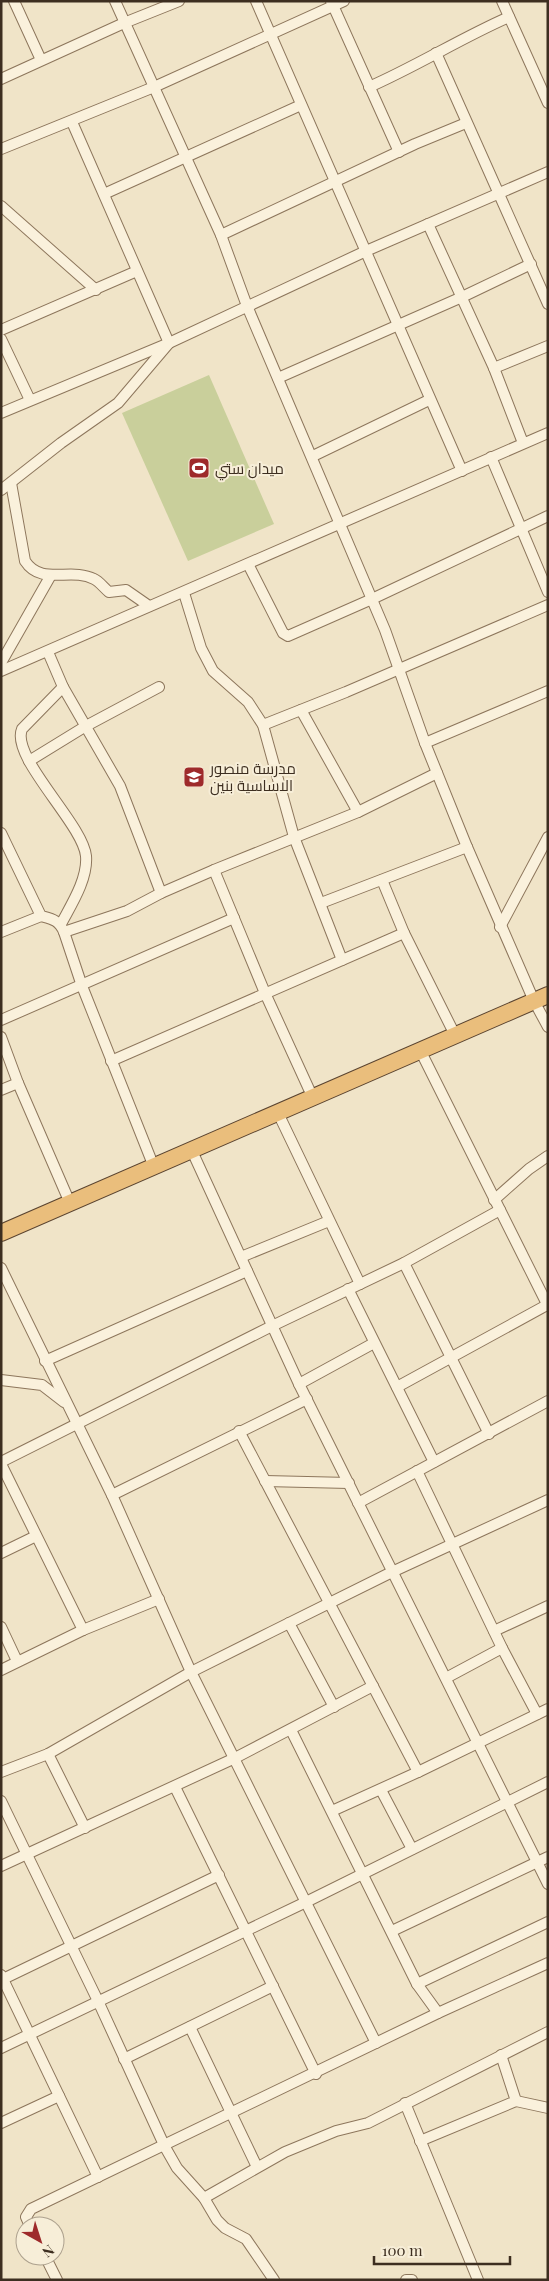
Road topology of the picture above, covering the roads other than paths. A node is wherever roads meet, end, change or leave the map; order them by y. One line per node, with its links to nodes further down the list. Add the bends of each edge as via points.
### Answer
1 (14, 1): 12 (street)
2 (115, 1): 9 (street)
3 (178, 1): 9 (street)
4 (256, 1): 10 (street)
5 (344, 1): 7 (street)
6 (502, 1): 8 (street)
7 (332, 4): 10 (street); 15 (street)
8 (509, 17): 11 (street); 16 (street)
9 (124, 23): 12 (street); 14 (street)
10 (270, 34): 14 (street); 18 (street)
11 (436, 53): 15 (street); 20 (street)
12 (41, 60): 13 (street)
13 (1, 79)
14 (154, 87): 19 (street); 23 (street)
15 (369, 87): 22 (street)
16 (545, 91): 17 (street)
17 (548, 103)
18 (301, 105): 23 (street); 25 (street)
19 (72, 122): 21 (street); 27 (street)
20 (466, 123): 22 (street); 26 (street)
21 (1, 149)
22 (399, 152): 25 (street)
23 (186, 156): 27 (street); 30 (street)
24 (548, 172): 26 (street)
25 (335, 183): 30 (street); 31 (street)
26 (500, 193): 29 (street); 32 (street)
27 (104, 194): 33 (street)
28 (1, 206): 34 (street)
29 (428, 224): 31 (street); 35 (street)
30 (221, 236): 37 (street)
31 (366, 252): 37 (street); 38 (street)
32 (530, 264): 35 (street); 36 (street)
33 (137, 271): 34 (street); 41 (street)
34 (96, 290): 39 (street)
35 (462, 298): 38 (street); 43 (street)
36 (548, 304)
37 (246, 306): 41 (street); 44 (street)
38 (396, 325): 44 (street); 46 (street)
39 (1, 330)
40 (1, 339): 45 (street)
41 (170, 342): 45 (street); 53 (street, via 118,403)
42 (548, 346): 43 (street)
43 (494, 368): 49 (street)
44 (278, 378): 50 (street)
45 (30, 400): 47 (street)
46 (429, 400): 50 (street); 52 (street)
47 (1, 413)
48 (548, 433): 49 (street)
49 (523, 443): 51 (street)
50 (312, 456): 56 (street)
51 (491, 458): 52 (street); 57 (street)
52 (462, 471): 56 (street)
53 (11, 483): 54 (street); 59 (street, via 25,560 36,572)
54 (1, 490)
55 (548, 516): 57 (street)
56 (341, 524): 58 (street); 62 (street)
57 (521, 527): 60 (street); 62 (street)
58 (248, 564): 61 (street); 62 (street, via 286,636)
59 (51, 575): 64 (street, via 91,578 109,592 126,590); 66 (street)
60 (548, 592)
61 (184, 593): 64 (street); 72 (street, via 201,648 213,671 248,702)
62 (372, 599): 67 (street)
63 (548, 605): 67 (street)
64 (149, 606): 65 (street)
65 (48, 652): 66 (street); 68 (street)
66 (2, 665)
67 (399, 669): 71 (street); 74 (street)
68 (63, 687): 73 (street); 75 (street, via 21,731 20,738)
69 (159, 687): 73 (street)
70 (548, 691): 74 (street)
71 (301, 710): 72 (street); 77 (street)
72 (264, 725): 80 (street)
73 (86, 726): 75 (street); 84 (street, via 120,786)
74 (425, 743): 76 (street)
75 (29, 762): 89 (street, via 86,856 77,893)
76 (437, 773): 77 (street); 81 (street)
77 (358, 812): 80 (street)
78 (1, 833): 86 (street)
79 (548, 837): 88 (street)
80 (294, 838): 82 (street); 85 (street)
81 (467, 847): 83 (street); 88 (street)
82 (214, 870): 84 (street); 87 (street)
83 (382, 880): 85 (street); 91 (street)
84 (161, 893): 89 (street, via 111,918)
85 (320, 903): 92 (street)
86 (41, 916): 89 (street); 90 (street)
87 (234, 918): 93 (street); 94 (street)
88 (500, 927): 95 (street)
89 (63, 928): 93 (street)
90 (1, 932)
91 (404, 933): 92 (street); 98 (street)
92 (342, 960): 94 (street)
93 (82, 986): 96 (street); 101 (street)
94 (265, 993): 101 (street); 104 (street)
95 (541, 998): 97 (street); 98 (highway)
96 (1, 1020)
97 (548, 1027)
98 (455, 1035): 100 (highway)
99 (1, 1037): 102 (street)
100 (420, 1050): 104 (highway); 109 (street)
101 (111, 1061): 108 (street)
102 (18, 1083): 103 (street); 110 (street)
103 (1, 1090)
104 (313, 1098): 105 (highway)
105 (278, 1113): 106 (highway); 112 (street)
106 (192, 1150): 108 (highway); 114 (street)
107 (548, 1156): 109 (street, via 529,1168)
108 (154, 1167): 110 (highway)
109 (494, 1200): 111 (street)
110 (70, 1203): 113 (highway)
111 (500, 1210): 115 (street); 120 (street)
112 (329, 1221): 114 (street); 118 (street)
113 (1, 1233)
114 (240, 1257): 117 (street)
115 (404, 1263): 118 (street); 123 (street)
116 (1, 1268): 124 (street)
117 (247, 1271): 121 (street); 124 (street)
118 (360, 1284): 119 (street)
119 (348, 1289): 121 (street); 122 (street)
120 (548, 1305): 123 (street)
121 (272, 1326): 126 (street); 131 (street)
122 (374, 1343): 126 (street); 127 (street)
123 (452, 1358): 127 (street); 133 (street)
124 (46, 1361): 130 (street)
125 (1, 1380): 130 (street, via 42,1385)
126 (299, 1384): 128 (street)
127 (397, 1387): 134 (street)
128 (307, 1399): 132 (street); 138 (street)
129 (548, 1401): 133 (street)
130 (68, 1406): 131 (street)
131 (77, 1425): 135 (street); 139 (street)
132 (239, 1431): 137 (street); 139 (street)
133 (489, 1434): 134 (street)
134 (434, 1462): 136 (street)
135 (1, 1463): 142 (street)
136 (417, 1472): 141 (street); 143 (street)
137 (265, 1481): 138 (street); 147 (street)
138 (349, 1483): 141 (street)
139 (112, 1495): 146 (street)
140 (548, 1500): 143 (street)
141 (358, 1503): 145 (street)
142 (36, 1536): 144 (street); 151 (street)
143 (452, 1545): 145 (street); 152 (street)
144 (1, 1553)
145 (392, 1572): 147 (street); 157 (street)
146 (159, 1599): 151 (street); 156 (street)
147 (329, 1603): 149 (street); 158 (street)
148 (548, 1606): 152 (street)
149 (289, 1623): 156 (street); 159 (street)
150 (1, 1627): 154 (street)
151 (82, 1630): 154 (street)
152 (494, 1630): 153 (street)
153 (502, 1648): 157 (street); 161 (street)
154 (17, 1661): 155 (street)
155 (1, 1670)
156 (191, 1672): 164 (street); 165 (street)
157 (446, 1678): 163 (street)
158 (373, 1686): 159 (street); 167 (street)
159 (334, 1707): 162 (street)
160 (548, 1709): 161 (street)
161 (537, 1714): 163 (street)
162 (291, 1730): 165 (street); 173 (street)
163 (478, 1744): 167 (street); 172 (street)
164 (48, 1754): 166 (street); 174 (street)
165 (235, 1758): 169 (street); 183 (street)
166 (1, 1772)
167 (418, 1772): 170 (street)
168 (548, 1782): 172 (street)
169 (175, 1786): 174 (street); 181 (street)
170 (380, 1790): 173 (street); 175 (street)
171 (1, 1801): 176 (street)
172 (506, 1801): 175 (street); 178 (street)
173 (332, 1810): 180 (street)
174 (85, 1828): 176 (street)
175 (412, 1849): 180 (street)
176 (27, 1855): 179 (street); 187 (street)
177 (548, 1857): 178 (street)
178 (537, 1862): 182 (street); 186 (street)
179 (1, 1866)
180 (363, 1873): 183 (street); 186 (street)
181 (219, 1875): 185 (street); 187 (street)
182 (548, 1884)
183 (306, 1902): 185 (street); 197 (street)
184 (548, 1922): 190 (street)
185 (247, 1930): 191 (street); 192 (street)
186 (392, 1931): 190 (street)
187 (71, 1945): 189 (street); 192 (street)
188 (548, 1963): 193 (street)
189 (2, 1978): 196 (street)
190 (417, 1984): 193 (street)
191 (272, 1986): 194 (street); 201 (street)
192 (98, 2000): 196 (street); 200 (street)
193 (438, 2013): 197 (street)
194 (190, 2027): 200 (street); 206 (street)
195 (548, 2032): 199 (street)
196 (30, 2034): 198 (street); 202 (street)
197 (376, 2043): 201 (street)
198 (1, 2048)
199 (501, 2055): 203 (street); 204 (street)
200 (124, 2059): 209 (street)
201 (316, 2074): 206 (street)
202 (59, 2096): 207 (street); 211 (street)
203 (516, 2101): 205 (street); 208 (street)
204 (405, 2103): 208 (street); 210 (street, via 368,2123 336,2131)
205 (548, 2108)
206 (231, 2115): 209 (street); 210 (street)
207 (1, 2123)
208 (420, 2141): 219 (street)
209 (165, 2147): 211 (street); 212 (street, via 183,2176)
210 (257, 2167): 212 (street)
211 (98, 2177): 213 (street, via 31,2209)
212 (204, 2198): 216 (street, via 225,2228 246,2239)
213 (27, 2216)
214 (50, 2266): 215 (street)
215 (57, 2280)
216 (274, 2280)
217 (406, 2280): 218 (street)
218 (412, 2280)
219 (478, 2280)

